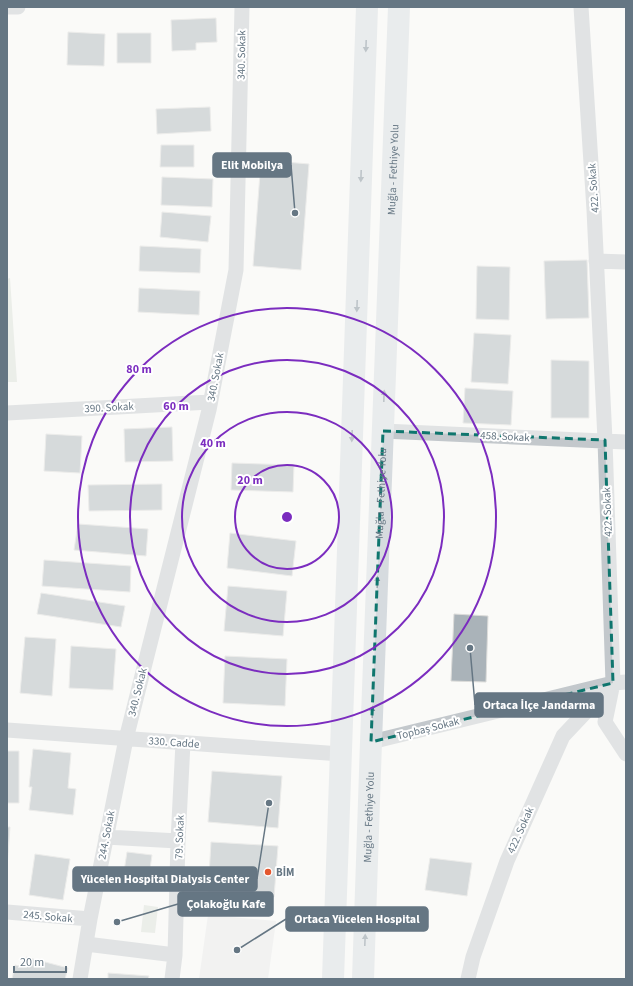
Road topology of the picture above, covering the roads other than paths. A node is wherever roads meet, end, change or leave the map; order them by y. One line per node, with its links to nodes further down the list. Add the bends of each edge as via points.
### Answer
1 (7, 7): 2 (street)
2 (18, 7)
3 (242, 7): 9 (street, 340. Sokak, via 236,270)
4 (367, 7): 19 (highway, one-way to 19)
5 (399, 7): 11 (highway, Muğla - Fethiye Yolu, one-way to 5)
6 (581, 7): 7 (street, 422. Sokak)
7 (596, 261): 8 (street); 12 (street, 422. Sokak)
8 (626, 262)
9 (210, 402): 10 (street, 390. Sokak); 16 (street, 340. Sokak)
10 (7, 413)
11 (383, 431): 12 (street, 458. Sokak); 17 (highway, Muğla - Fethiye Yolu, one-way to 11)
12 (605, 440): 13 (street, 458. Sokak); 14 (street, 422. Sokak)
13 (626, 442)
14 (620, 682): 17 (street, Topbaş Sokak); 20 (street, via 605,722); 31 (street, 422. Sokak, via 563,736 506,861)
15 (7, 730): 16 (street, 330. Cadde)
16 (126, 739): 18 (street, 330. Cadde); 21 (street, 244. Sokak)
17 (371, 742): 30 (highway, Muğla - Fethiye Yolu, one-way to 17)
18 (183, 743): 19 (street, 330. Cadde); 22 (street, 79. Sokak)
19 (342, 754): 29 (highway)
20 (626, 754)
21 (106, 837): 22 (street); 24 (street, 244. Sokak)
22 (178, 841): 26 (street, 79. Sokak)
23 (7, 912): 24 (street, 245. Sokak)
24 (90, 919): 25 (street, 244. Sokak)
25 (86, 944): 26 (street); 27 (street, 244. Sokak)
26 (174, 955): 28 (street, 79. Sokak)
27 (80, 979)
28 (172, 979)
29 (333, 979)
30 (363, 979)
31 (468, 979)

